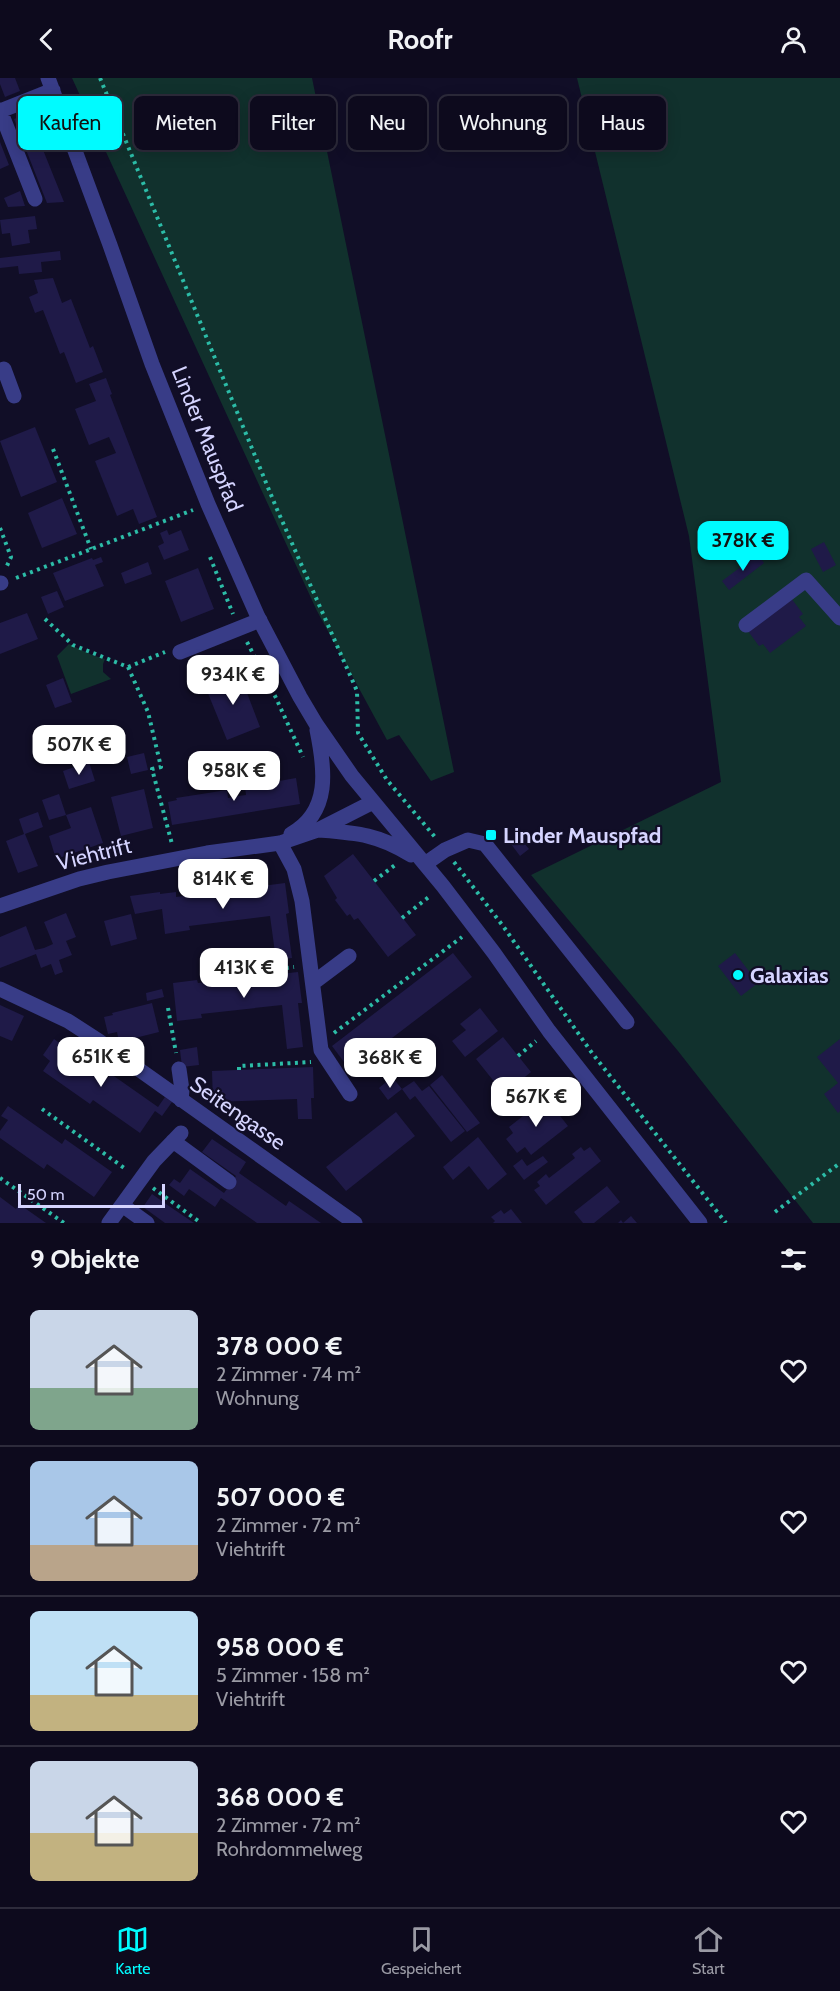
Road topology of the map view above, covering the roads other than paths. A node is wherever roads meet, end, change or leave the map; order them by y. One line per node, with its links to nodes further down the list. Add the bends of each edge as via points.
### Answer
1 (50, 84): 2 (street); 7 (street, Linder Mauspfad, via 152,364)
2 (0, 110): 3 (street)
3 (35, 199)
4 (0, 371): 5 (street, via 4,369)
5 (14, 396)
6 (840, 618): 8 (street, via 806,580)
7 (260, 620): 9 (street); 10 (street, Linder Mauspfad)
8 (746, 625)
9 (180, 652)
10 (316, 724): 11 (street, Linder Mauspfad); 13 (street, Viehtrift, via 323,790 312,817)
11 (373, 802): 12 (street, Viehtrift); 14 (street, Linder Mauspfad)
12 (318, 830): 13 (street, Viehtrift); 14 (street, Viehtrift, via 376,837)
13 (276, 844): 15 (street, Viehtrift, via 175,858 79,879); 17 (street, via 294,869 300,890)
14 (425, 864): 19 (street, via 468,840 485,844); 28 (street, Linder Mauspfad)
15 (0, 906)
16 (349, 956): 17 (street)
17 (313, 983): 21 (street, via 321,1050)
18 (0, 989): 22 (street, Seitengasse, via 68,1021)
19 (627, 1022)
20 (179, 1069): 22 (street)
21 (350, 1094)
22 (181, 1100): 27 (street, Seitengasse)
23 (229, 1182): 24 (street, via 177,1137)
24 (122, 1205): 25 (street); 26 (street)
25 (109, 1223)
26 (147, 1223)
27 (355, 1223)
28 (699, 1223)

